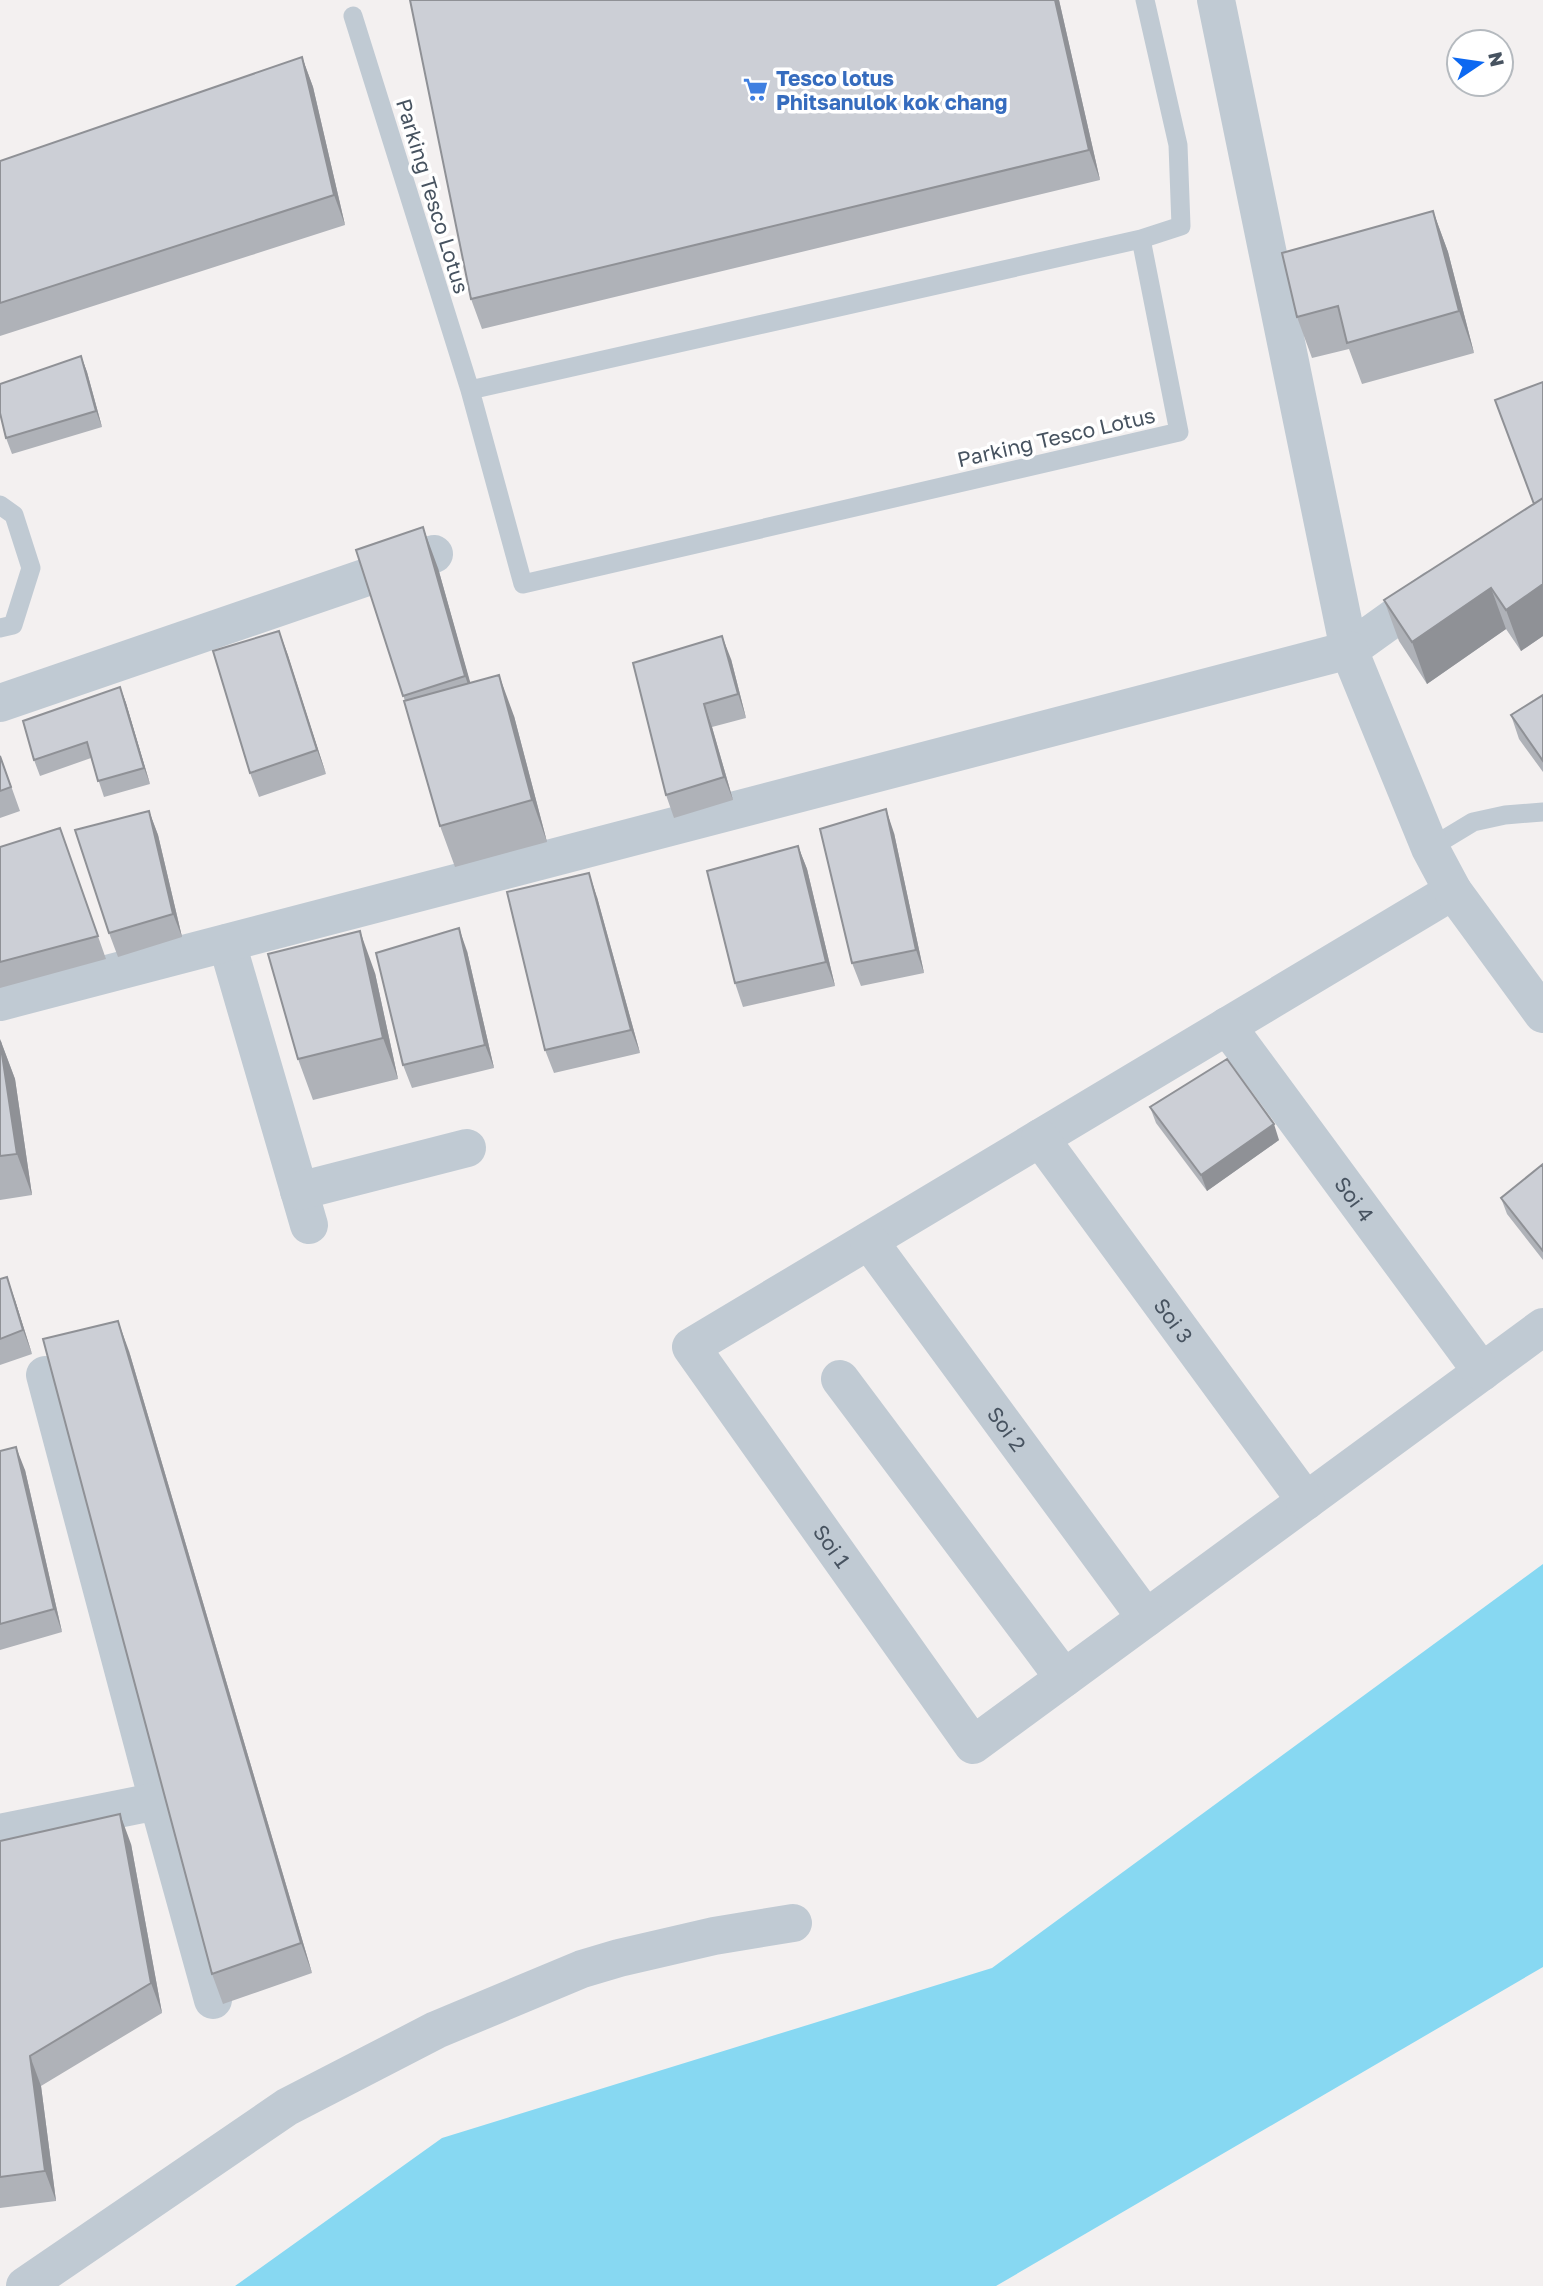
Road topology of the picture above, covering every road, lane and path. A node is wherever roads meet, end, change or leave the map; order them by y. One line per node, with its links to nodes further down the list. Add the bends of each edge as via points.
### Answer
1 (1145, 0): 4 (lane, via 1178,145 1181,226)
2 (1216, 0): 10 (street)
3 (354, 16): 5 (lane, Parking Tesco Lotus)
4 (1141, 239): 5 (lane); 5 (lane, Parking Tesco Lotus, via 1179,432 523,584)
5 (470, 390)
6 (0, 505): 9 (lane, via 14,515 31,568 13,625)
7 (434, 554): 11 (street)
8 (1466, 565): 10 (street)
9 (0, 628)
10 (1349, 650): 13 (street); 15 (street)
11 (0, 703)
12 (1543, 812): 13 (lane, via 1473,822)
13 (1430, 848): 14 (street)
14 (1453, 891): 17 (street); 18 (street)
15 (228, 943): 16 (street); 20 (street, via 304,1208)
16 (0, 1002)
17 (1543, 1014)
18 (1227, 1026): 19 (street); 23 (street, Soi 4)
19 (1040, 1138): 21 (street); 26 (street, Soi 3)
20 (467, 1149)
21 (869, 1241): 27 (street, Soi 2); 28 (street, Soi 1, via 691,1347 973,1745)
22 (1543, 1327): 23 (street)
23 (1482, 1372): 26 (street)
24 (45, 1375): 29 (street)
25 (841, 1379): 28 (street)
26 (1306, 1501): 27 (street)
27 (1146, 1618): 28 (street)
28 (1064, 1678)
29 (158, 1801): 30 (street); 32 (street)
30 (0, 1833)
31 (793, 1923): 33 (street, via 714,1936 582,1969 436,2030 287,2107)
32 (213, 2000)
33 (25, 2286)

